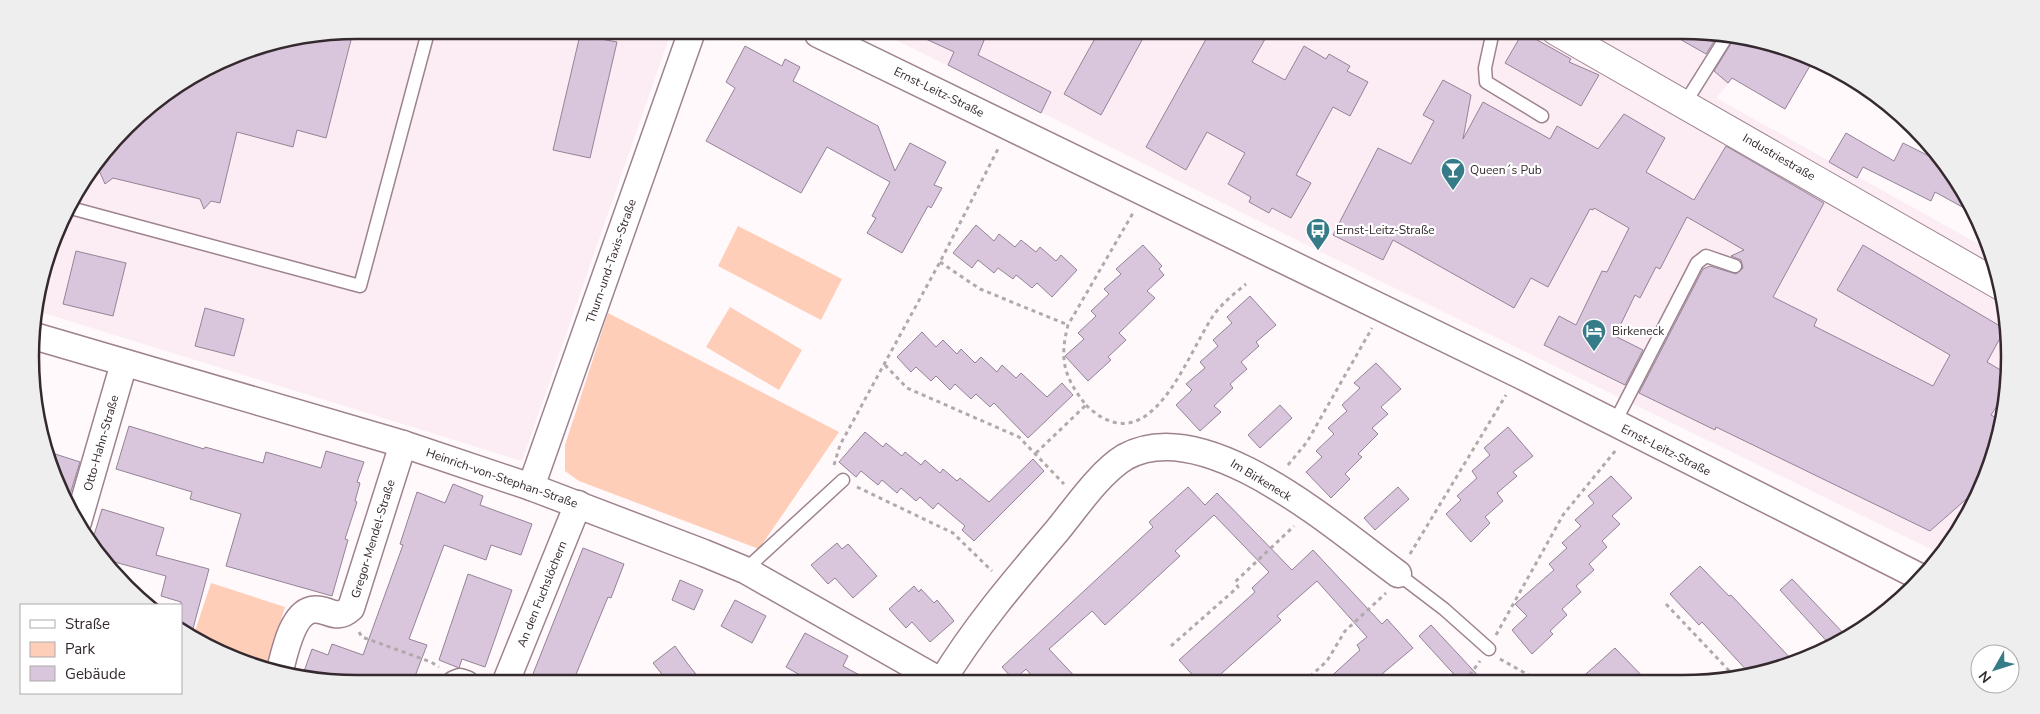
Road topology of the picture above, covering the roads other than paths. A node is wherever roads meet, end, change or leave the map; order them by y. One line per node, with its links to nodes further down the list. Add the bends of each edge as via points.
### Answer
1 (426, 39): 9 (lane, via 360,286)
2 (689, 39): 17 (street, Thurn-und-Taxis-Straße)
3 (828, 39): 14 (street, Ernst-Leitz-Straße)
4 (1491, 39): 8 (lane, via 1485,68 1486,82)
5 (1570, 39): 7 (street, Industriestraße)
6 (1724, 41): 7 (lane)
7 (1685, 103): 11 (street, Industriestraße)
8 (1542, 116)
9 (75, 209)
10 (1735, 266): 14 (lane, via 1706,256 1697,263)
11 (1992, 281)
12 (39, 338): 13 (street, Heinrich-von-Stephan-Straße)
13 (124, 363): 15 (street, Heinrich-von-Stephan-Straße); 19 (street, Otto-Hahn-Straße)
14 (1623, 428): 21 (street, Ernst-Leitz-Straße)
15 (403, 444): 17 (street, Heinrich-von-Stephan-Straße); 24 (street, Gregor-Mendel-Straße, via 351,608 345,614 313,610 304,614 296,622)
16 (843, 480): 20 (lane)
17 (531, 487): 18 (street, Heinrich-von-Stephan-Straße)
18 (578, 504): 20 (street, Heinrich-von-Stephan-Straße); 25 (street, An den Fuchslöchern)
19 (80, 514)
20 (745, 570): 26 (street, Heinrich-von-Stephan-Straße)
21 (1915, 574)
22 (1400, 576): 23 (lane, Im Birkeneck); 27 (street, Im Birkeneck, via 1311,511 1242,467 1197,449 1158,447 1138,451 1115,464 1081,502 1009,587 966,643)
23 (1489, 649)
24 (281, 665)
25 (509, 675)
26 (930, 675)
27 (946, 675)

